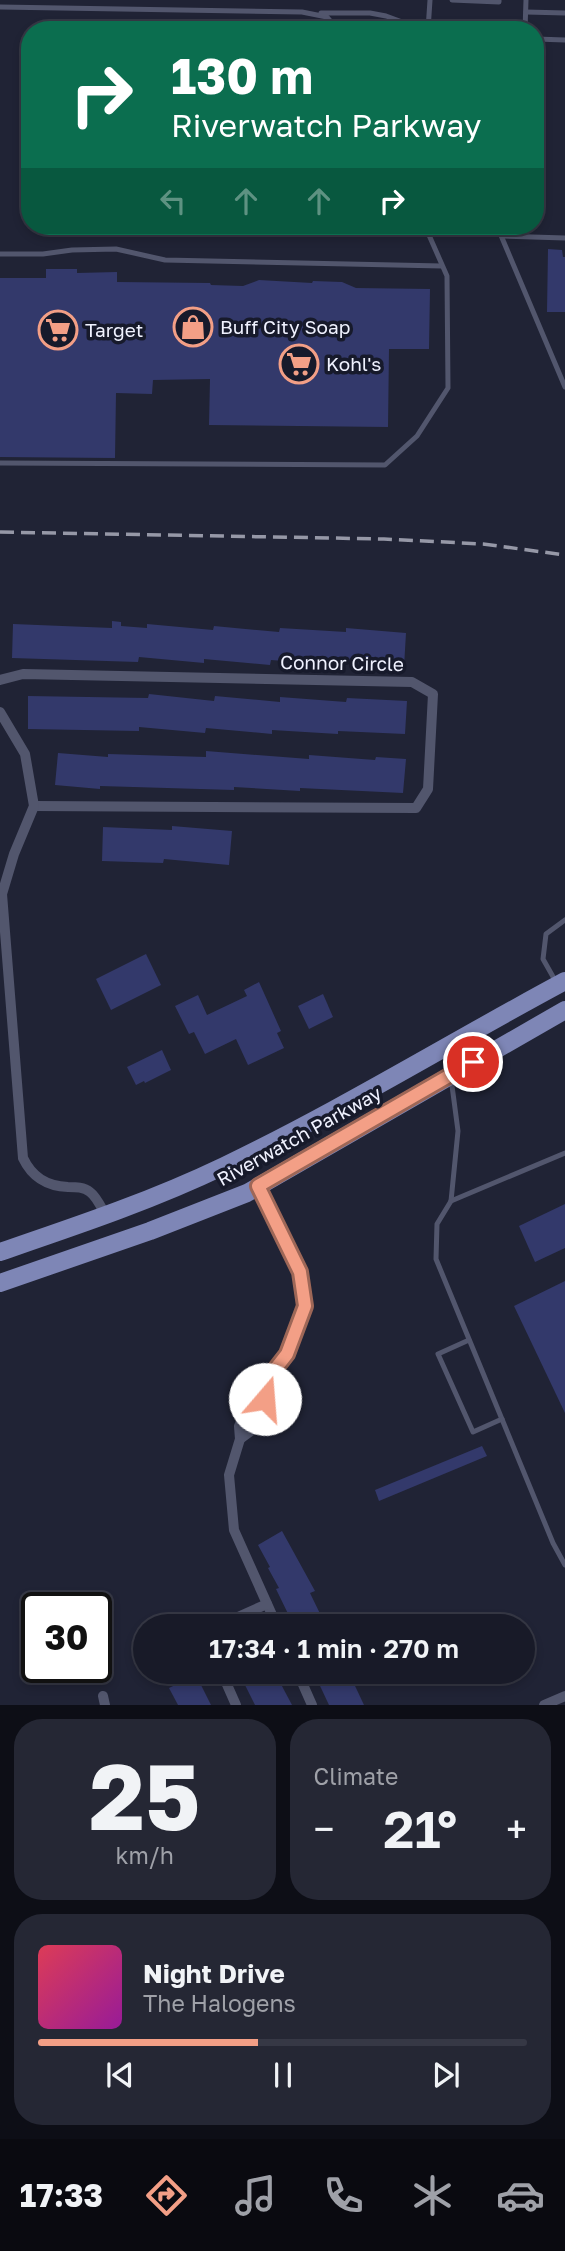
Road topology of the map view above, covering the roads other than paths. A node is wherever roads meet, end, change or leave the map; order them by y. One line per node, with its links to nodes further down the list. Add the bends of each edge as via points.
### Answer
1 (112, 0): 9 (lane)
2 (191, 0): 10 (lane)
3 (430, 0): 16 (lane)
4 (452, 0): 5 (lane)
5 (499, 0)
6 (526, 0): 11 (lane)
7 (21, 4): 8 (lane); 9 (lane)
8 (0, 7)
9 (112, 9): 10 (lane)
10 (191, 10): 12 (lane)
11 (526, 12): 13 (lane); 17 (lane)
12 (318, 13): 14 (lane); 15 (lane, via 370,13)
13 (565, 13)
14 (330, 21)
15 (400, 21)
16 (427, 21)
17 (526, 21)
18 (544, 39): 19 (lane)
19 (565, 40)
20 (429, 235): 24 (lane)
21 (502, 236): 22 (lane); 25 (lane)
22 (565, 238)
23 (0, 254): 24 (lane, via 116,249 165,260)
24 (442, 266): 26 (lane, via 447,276 448,388 417,436 386,465)
25 (565, 387)
26 (0, 463)
27 (0, 680): 29 (street, Connor Circle, via 23,674 412,682 433,694 428,789 416,808)
28 (0, 712): 29 (street, via 25,754)
29 (34, 806): 37 (street, via 2,894 23,1158 38,1179 90,1192)
30 (565, 920): 31 (lane, via 546,934 543,959)
31 (561, 983): 37 (main road, Riverwatch Parkway, via 289,1134)
32 (565, 1010): 33 (main road, Riverwatch Parkway)
33 (450, 1076): 35 (main road, Riverwatch Parkway); 36 (lane, via 458,1130)
34 (565, 1153): 36 (lane)
35 (258, 1186): 39 (main road, Riverwatch Parkway, via 150,1231); 43 (street, via 300,1272 305,1306 287,1354 254,1393 239,1426 240,1439 229,1475 234,1530)
36 (451, 1202): 40 (lane, via 437,1224 436,1259)
37 (106, 1216): 38 (main road, Riverwatch Parkway)
38 (0, 1252)
39 (0, 1283)
40 (469, 1340): 41 (lane); 41 (lane, via 438,1354 473,1432)
41 (502, 1419): 42 (lane)
42 (565, 1565)
43 (267, 1604): 44 (street); 45 (street)
44 (245, 1614)
45 (272, 1614)
46 (227, 1684): 49 (street)
47 (303, 1684): 50 (street)
48 (565, 1696): 51 (street)
49 (236, 1705)
50 (312, 1705)
51 (544, 1705)

